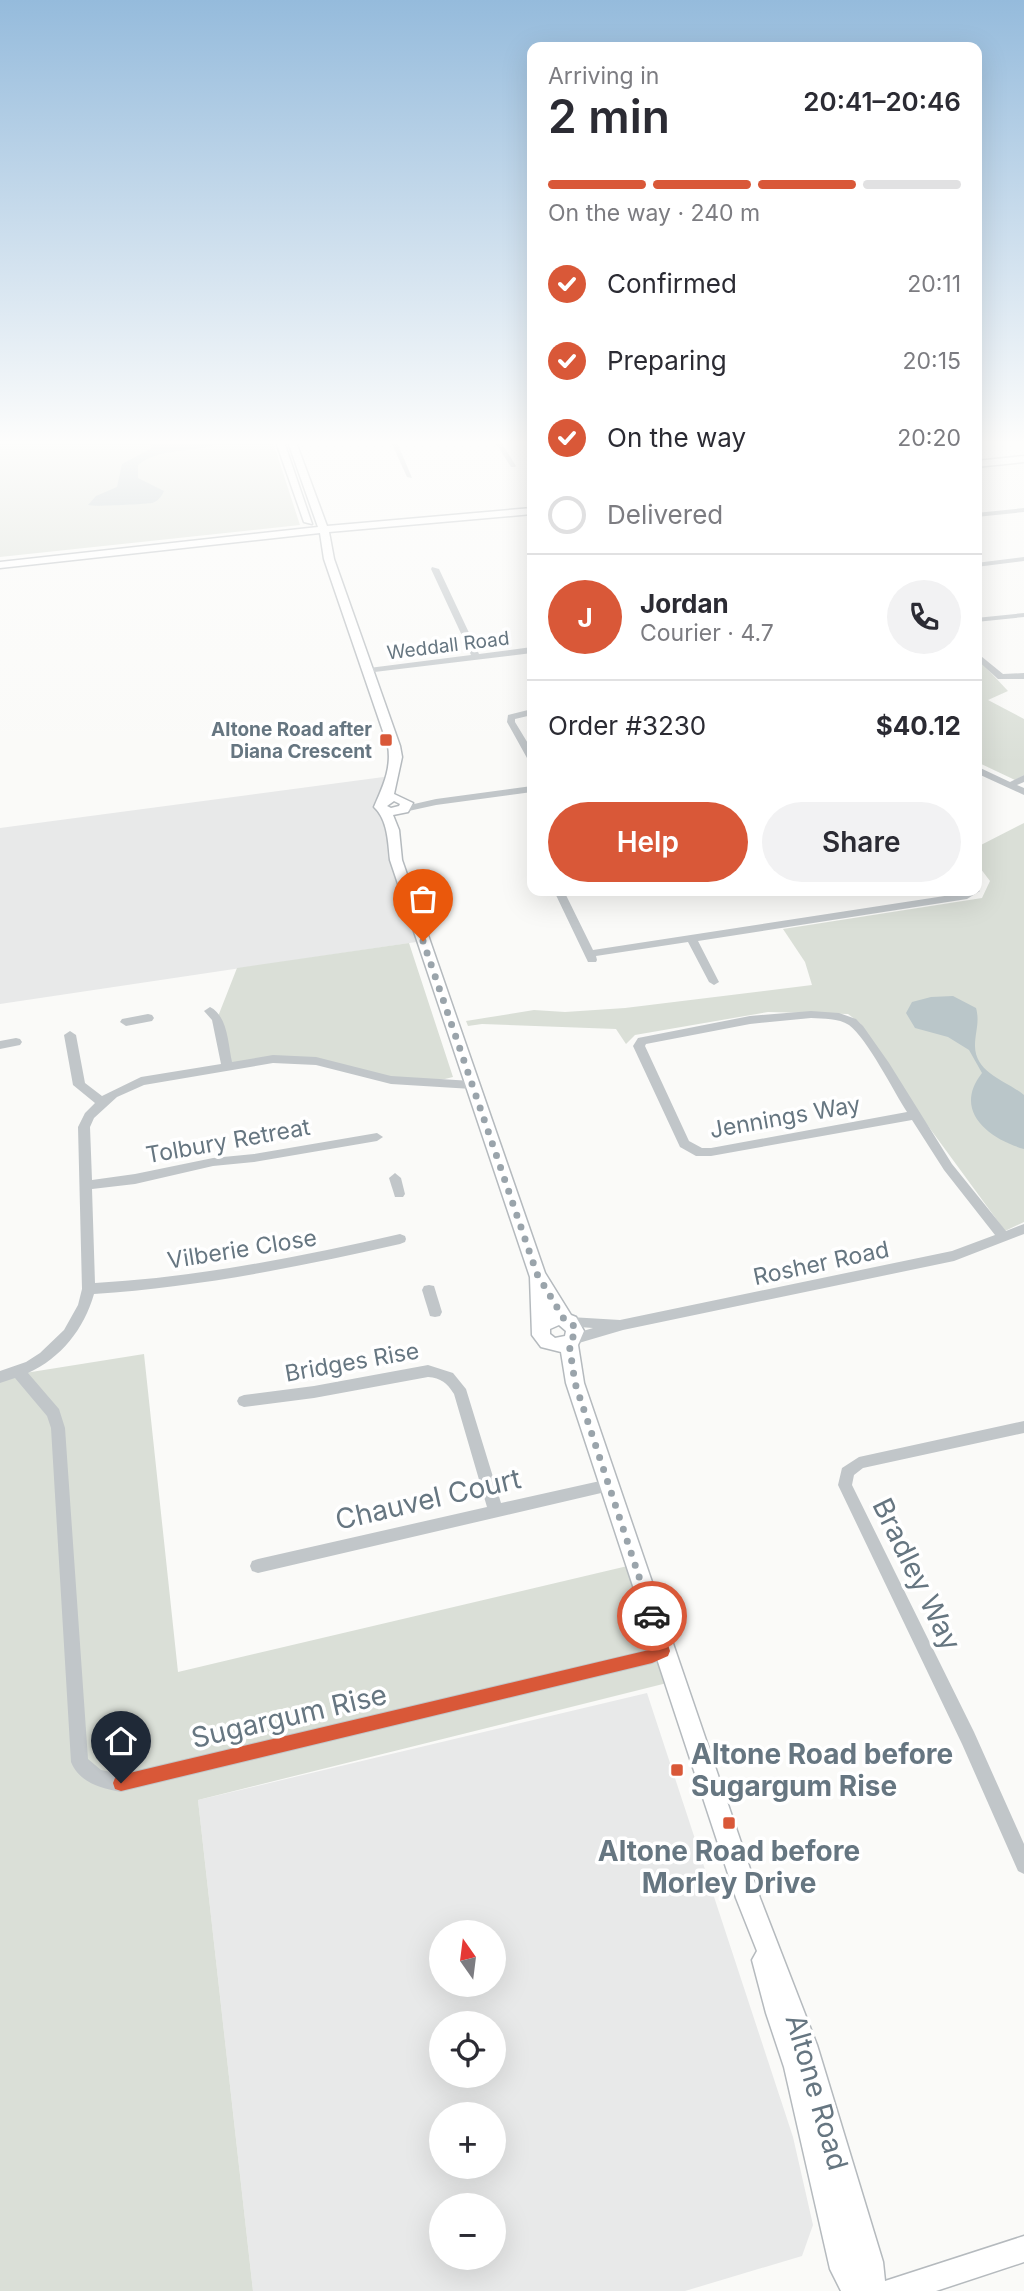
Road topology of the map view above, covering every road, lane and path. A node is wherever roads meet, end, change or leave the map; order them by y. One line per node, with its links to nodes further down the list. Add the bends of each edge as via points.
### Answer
1 (148, 549): 5 (main road)
2 (321, 549): 12 (main road, via 329,559)
3 (1024, 559): 4 (street)
4 (982, 564)
5 (0, 565)
6 (435, 569): 10 (street)
7 (1024, 615): 8 (street)
8 (982, 620)
9 (527, 651): 10 (street, Weddall Road)
10 (476, 657): 12 (street, Weddall Road)
11 (982, 660): 13 (street, via 1001,677)
12 (369, 671): 21 (main road, via 394,746 391,776)
13 (1024, 676)
14 (527, 713): 15 (street, via 512,717 511,722)
15 (527, 749)
16 (982, 772): 18 (street)
17 (1024, 778): 18 (street)
18 (1011, 785): 20 (street)
19 (527, 790): 21 (street)
20 (1024, 792)
21 (397, 804): 33 (main road, via 393,830 396,860)
22 (561, 896): 24 (street, via 591,958)
23 (967, 896): 24 (street)
24 (691, 938): 25 (street)
25 (714, 982)
26 (210, 1011): 32 (street, via 217,1019)
27 (148, 1018): 28 (street)
28 (126, 1022)
29 (71, 1035): 35 (street, via 79,1085)
30 (16, 1042): 31 (street)
31 (0, 1045)
32 (227, 1067): 34 (street, via 302,1059 391,1080); 35 (street, via 141,1081)
33 (470, 1080): 34 (street); 44 (main road)
34 (436, 1082)
35 (102, 1102): 39 (street, via 84,1127)
36 (915, 1115): 36 (street, Jennings Way, via 700,1153 684,1144 639,1046 642,1041 757,1017 837,1016 858,1027); 42 (street, Jennings Way, via 948,1167)
37 (377, 1137): 39 (street, Tolbury Retreat)
38 (395, 1178): 40 (street)
39 (85, 1185): 45 (street)
40 (400, 1194)
41 (1024, 1229): 42 (street, Rosher Road)
42 (1004, 1237): 50 (street, Rosher Road, via 954,1256)
43 (400, 1239): 45 (street, Vilberie Close, via 299,1262 152,1285)
44 (537, 1274): 48 (main road); 49 (main road)
45 (89, 1289): 53 (street, via 85,1308 73,1328 55,1348)
46 (429, 1290): 47 (street)
47 (435, 1312)
48 (567, 1320): 49 (main road, via 552,1319); 50 (street, Rosher Road); 51 (main road, via 575,1331)
49 (542, 1325): 52 (main road, via 541,1335)
50 (623, 1325): 51 (street, Rosher Road)
51 (571, 1342): 52 (main road); 55 (main road, Altone Road)
52 (548, 1344): 55 (main road, Altone Road)
53 (19, 1373): 54 (street); 61 (street, Sugargum Rise, via 54,1413 58,1429 80,1762 88,1774 101,1780 121,1783)
54 (0, 1377)
55 (575, 1383): 58 (main road, Altone Road)
56 (244, 1401): 59 (street, Bridges Rise, via 428,1371 444,1373 461,1393)
57 (1024, 1427): 62 (street, Bradley Way, via 859,1463 847,1472 845,1485)
58 (610, 1485): 59 (street, Chauvel Court); 61 (main road, Altone Road)
59 (496, 1511): 60 (street, Chauvel Court)
60 (258, 1566)
61 (663, 1651): 63 (main road, Altone Road)
62 (1024, 1864)
63 (748, 1898): 65 (main road, Altone Road, via 797,2067 844,2269); 66 (main road, Altone Road, via 805,2045 869,2262)
64 (1024, 2249): 67 (main road)
65 (860, 2291)
66 (872, 2291)
67 (894, 2291)

